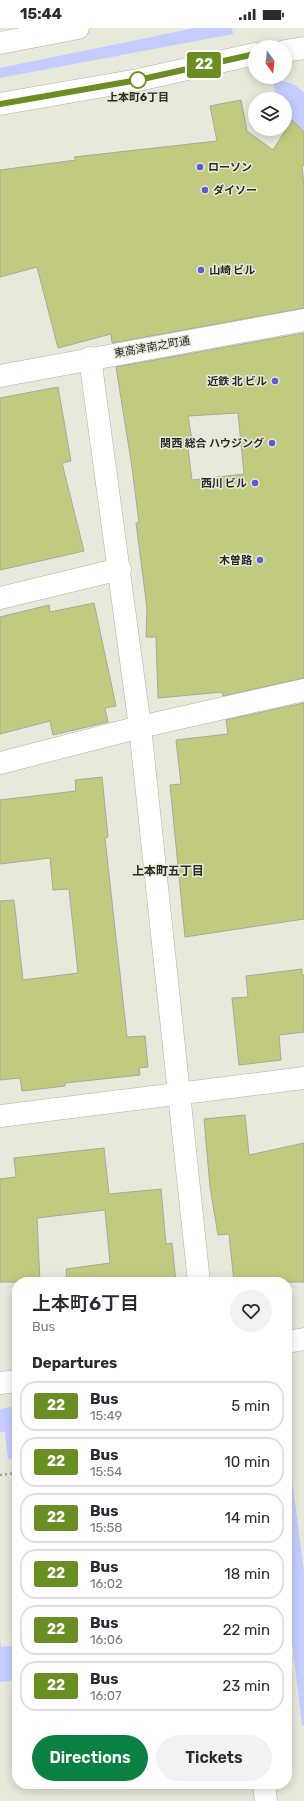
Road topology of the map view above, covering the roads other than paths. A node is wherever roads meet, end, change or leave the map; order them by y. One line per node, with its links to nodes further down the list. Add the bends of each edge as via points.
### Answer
1 (78, 28): 2 (street)
2 (0, 44)
3 (304, 48): 4 (street)
4 (292, 50)
5 (248, 56): 6 (street, via 138,80)
6 (0, 104)
7 (304, 320): 8 (street, 東高津南之町通)
8 (90, 358): 9 (street, 東高津南之町通); 10 (street)
9 (0, 376)
10 (120, 569): 11 (street); 13 (street)
11 (0, 598)
12 (304, 690): 13 (street)
13 (140, 727): 14 (street); 16 (street)
14 (0, 763)
15 (304, 1078): 16 (street)
16 (178, 1094): 17 (street); 18 (street)
17 (0, 1116)
18 (198, 1277)
19 (304, 1339): 20 (street)
20 (292, 1341)
21 (12, 1382): 22 (street)
22 (0, 1383)
23 (265, 1789): 24 (street)
24 (266, 1801)

